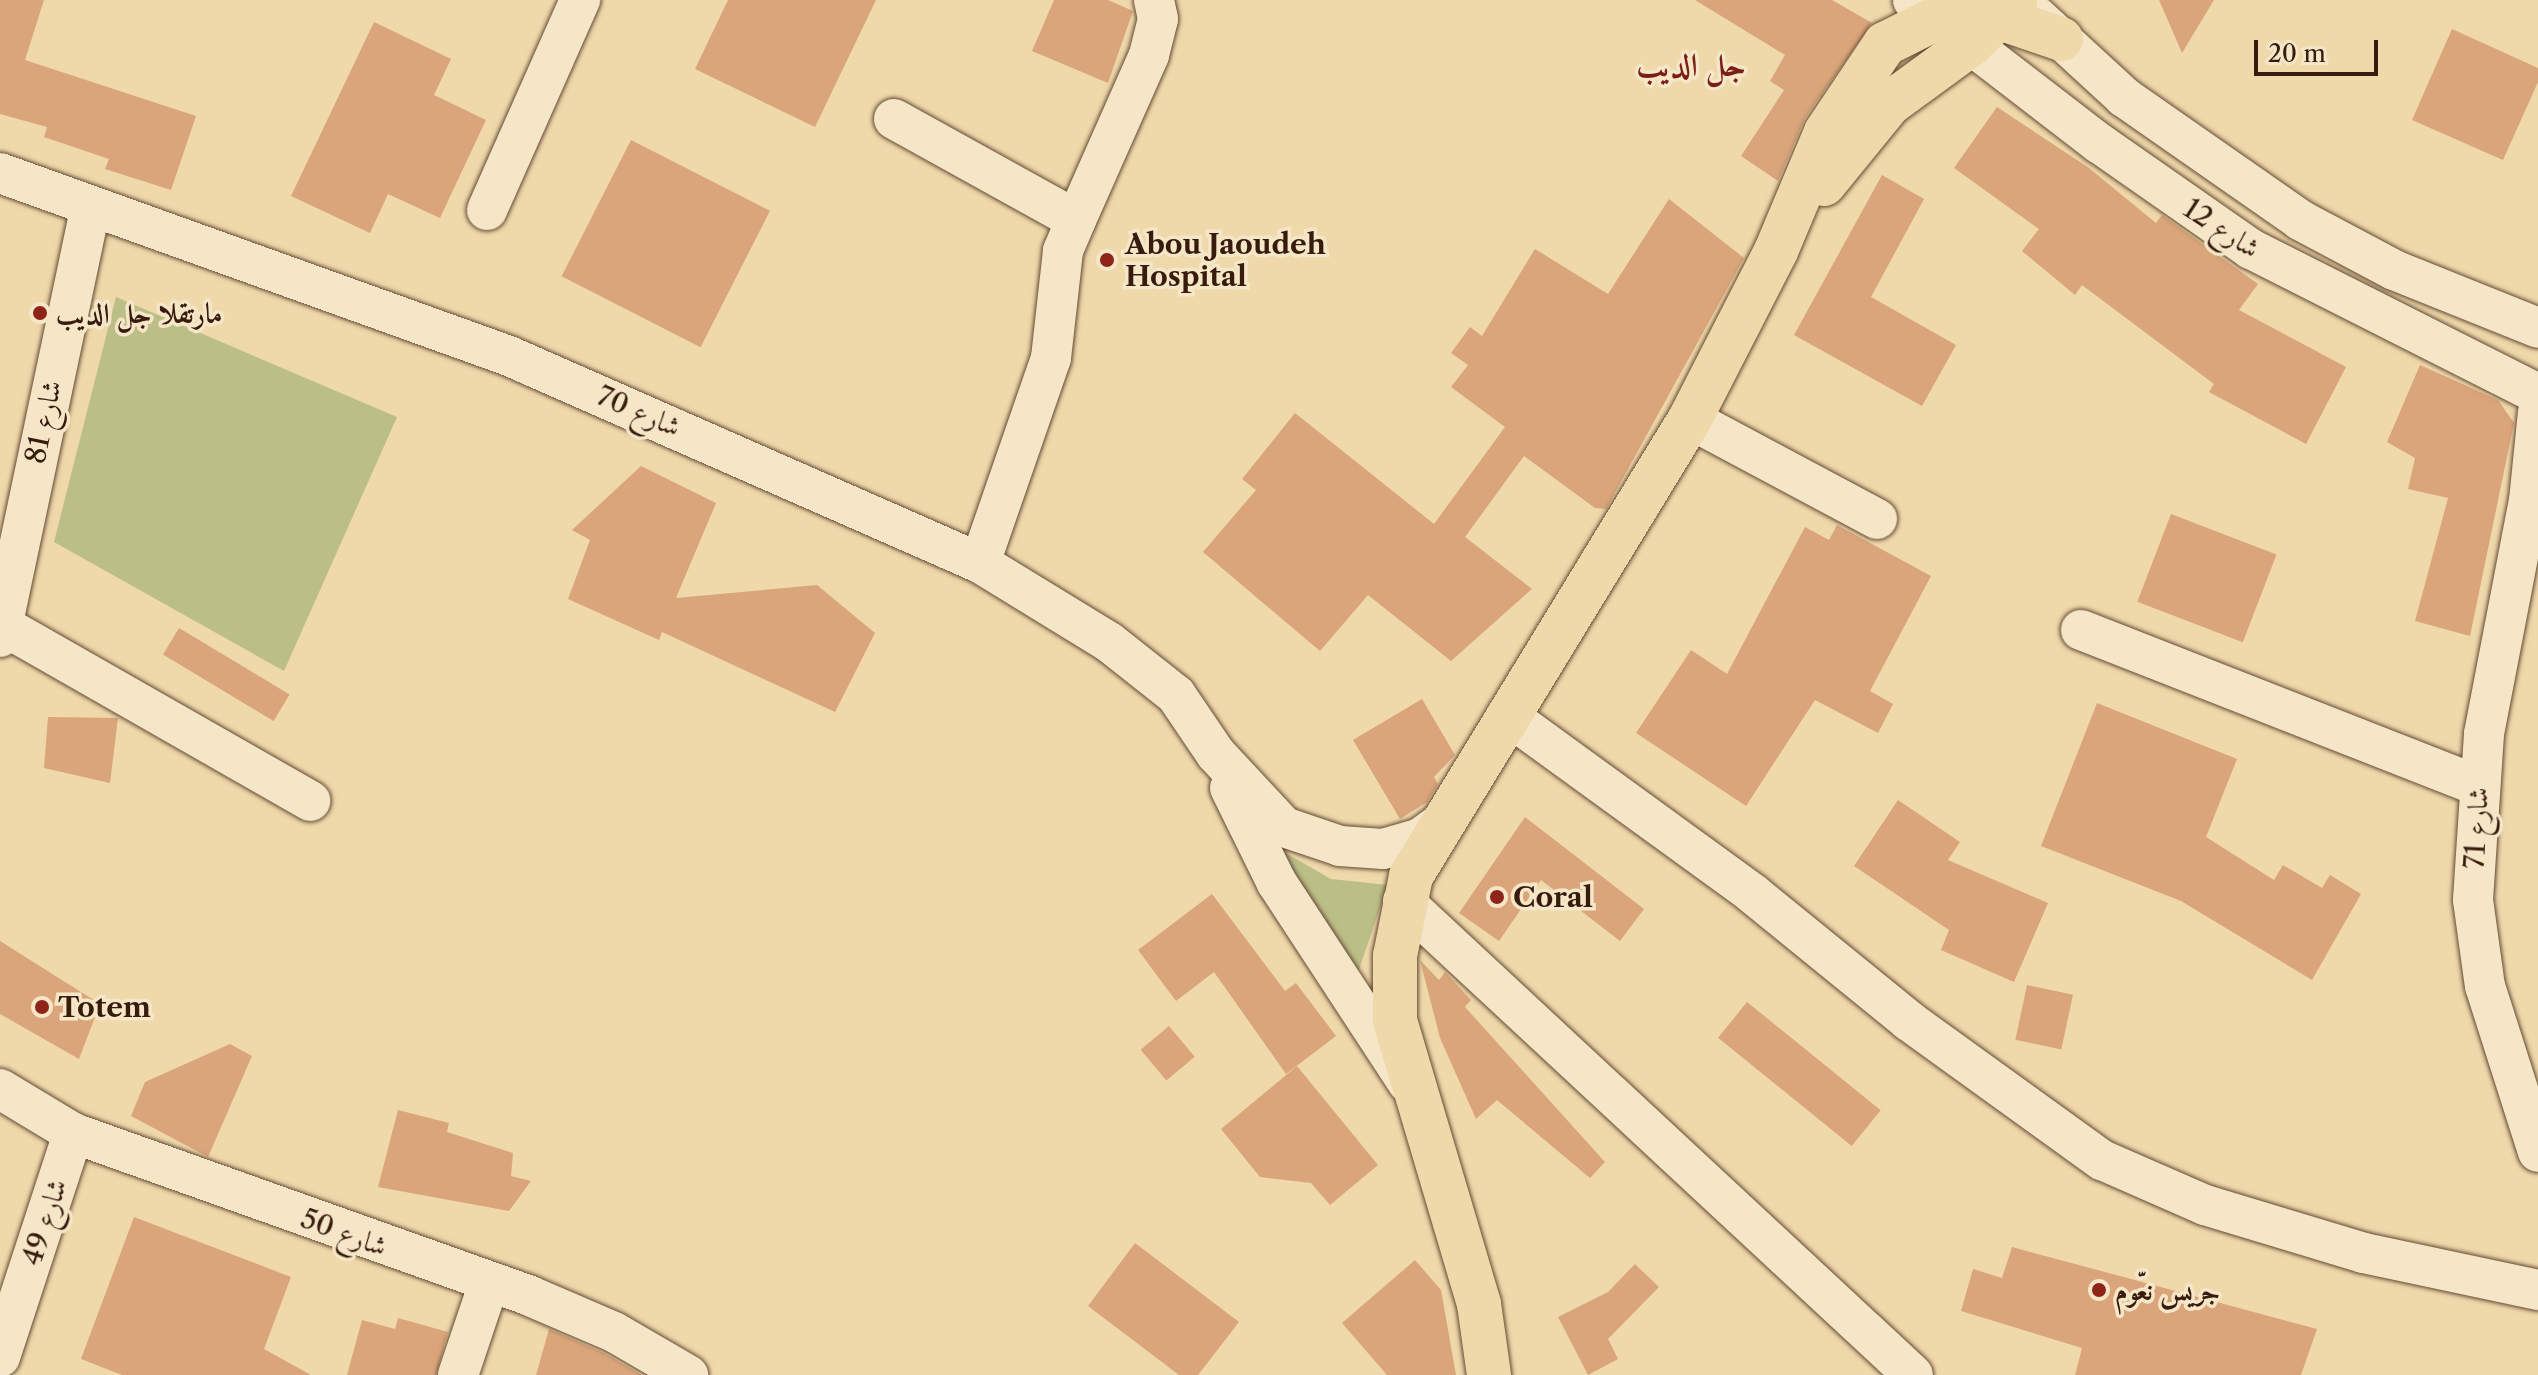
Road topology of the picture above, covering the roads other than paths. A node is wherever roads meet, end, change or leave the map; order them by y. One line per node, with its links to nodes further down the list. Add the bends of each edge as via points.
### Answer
1 (580, 0): 9 (street)
2 (1154, 0): 10 (street, via 1158,19 1149,55)
3 (1923, 8): 4 (main road, via 1973,9); 11 (main road, via 1885,44 1853,87 1826,132)
4 (2001, 16): 5 (main road); 11 (main road, via 1889,104); 13 (street, شارع 12, via 2251,249)
5 (2061, 39): 12 (street, شارع 12, via 2209,162 2300,220 2394,270)
6 (894, 119): 10 (street)
7 (0, 173): 8 (street, شارع 70)
8 (90, 209): 18 (street, شارع 70, via 509,356); 20 (street, شارع 81)
9 (487, 210)
10 (1076, 220): 18 (street, via 1063,251 1051,358)
11 (1776, 251): 15 (main road)
12 (2538, 328)
13 (2538, 394)
14 (2538, 412): 16 (street, شارع 71)
15 (1690, 419): 17 (street); 21 (main road)
16 (2533, 492): 23 (street, شارع 71)
17 (1877, 519)
18 (980, 563): 22 (street, شارع 70, via 1157,678 1183,704)
19 (2081, 630): 23 (street)
20 (1, 631): 24 (street)
21 (1507, 715): 25 (main road); 32 (street, via 2102,1160 2205,1205 2364,1253)
22 (1216, 754): 25 (street, via 1272,817 1314,840 1383,849 1419,839); 28 (street, via 1277,883)
23 (2477, 785): 30 (street, شارع 71, via 2473,900 2485,986)
24 (310, 801)
25 (1440, 824): 26 (main road)
26 (1403, 901): 28 (main road, via 1393,998); 37 (street)
27 (0, 1089): 29 (street, شارع 50)
28 (1412, 1090): 36 (main road, via 1459,1230)
29 (73, 1133): 31 (street, شارع 50); 33 (street, شارع 49)
30 (2538, 1152)
31 (489, 1283): 34 (street); 35 (street, شارع 50, via 614,1332)
32 (2538, 1290)
33 (0, 1357)
34 (458, 1375)
35 (688, 1375)
36 (1489, 1375)
37 (1913, 1375)

